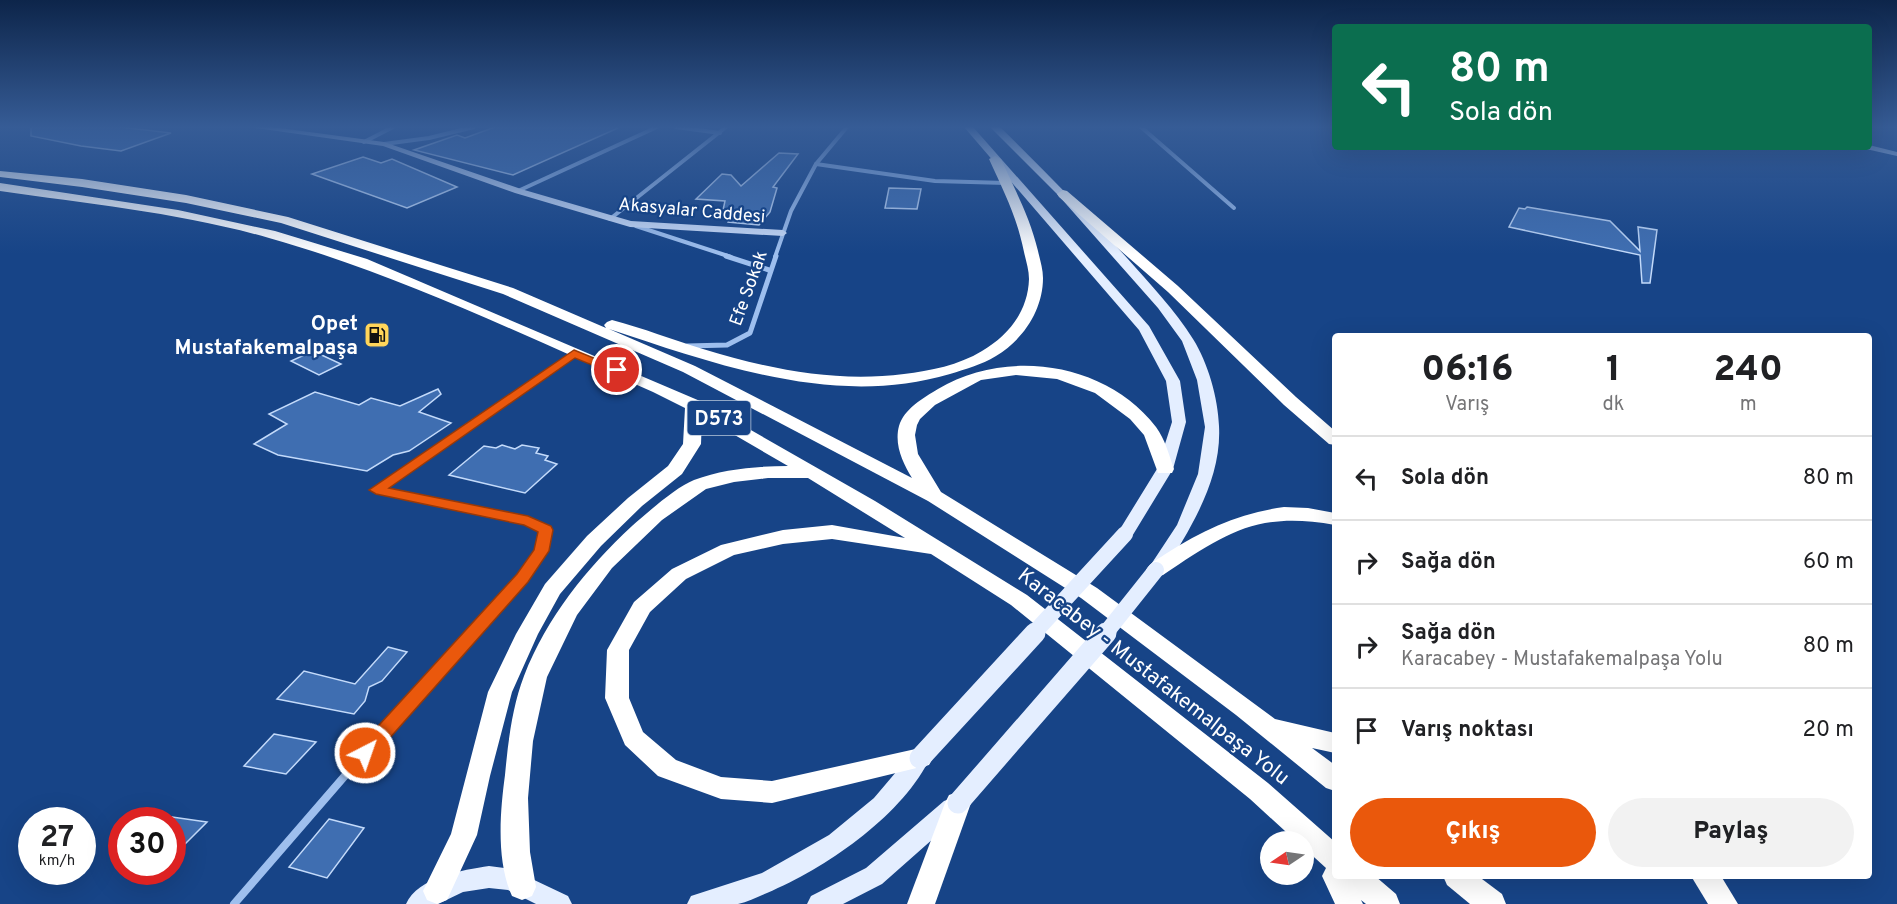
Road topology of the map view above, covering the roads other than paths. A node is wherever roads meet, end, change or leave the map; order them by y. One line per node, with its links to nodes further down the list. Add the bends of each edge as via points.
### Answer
1 (456, 169): 12 (street, Akasyalar Caddesi)
2 (566, 169): 12 (street)
3 (674, 169): 15 (street)
4 (813, 169): 17 (street, Efe Sokak)
5 (852, 169): 10 (street, via 941,182)
6 (1002, 169): 10 (highway)
7 (1037, 169): 13 (main road)
8 (1189, 169): 14 (street)
9 (0, 174): 19 (highway, Karacabey - Mustafakemalpaşa Yolu / D573, via 186,199 284,220)
10 (1010, 182): 20 (highway, via 1024,220 1036,277 1032,309 1004,344 982,358 922,378 838,382 744,367); 24 (main road, via 1145,329 1173,381 1179,422)
11 (0, 187): 21 (highway, Karacabey - Mustafakemalpaşa Yolu / D573, via 178,214 270,234 362,261)
12 (518, 191): 15 (street, Akasyalar Caddesi)
13 (1063, 194): 23 (highway, via 1173,289); 29 (main road, via 1162,305 1188,341 1204,380 1212,427 1206,474 1185,525)
14 (1234, 208)
15 (610, 219): 16 (street, Akasyalar Caddesi)
16 (630, 224): 17 (street, Akasyalar Caddesi); 18 (street)
17 (783, 233): 18 (street, Efe Sokak)
18 (769, 270): 20 (street, Efe Sokak, via 750,333 723,347)
19 (508, 291): 20 (highway); 26 (highway, Karacabey - Mustafakemalpaşa Yolu / D573, via 689,369)
20 (679, 346)
21 (574, 353): 22 (highway, Karacabey - Mustafakemalpaşa Yolu / D573); 42 (street, via 376,490 528,521 546,530 541,551 522,578)
22 (694, 405): 25 (highway, Karacabey - Mustafakemalpaşa Yolu / D573); 41 (highway, via 692,444 675,470 594,541 552,589 527,634 500,692 464,835)
23 (1332, 437)
24 (1165, 469): 26 (highway, via 1150,432 1129,408 1099,389 1032,370 996,371 947,390 926,404 908,424 909,452); 32 (main road, bridge, via 1125,534)
25 (811, 472): 28 (highway, Karacabey - Mustafakemalpaşa Yolu / D573); 40 (highway, via 768,472 699,485 638,531 605,563 568,611 535,677 521,741 515,798 516,852)
26 (935, 497): 30 (highway, Karacabey - Mustafakemalpaşa Yolu / D573, via 1089,593)
27 (1332, 519): 29 (highway, via 1289,512 1244,520 1205,537)
28 (935, 549): 32 (highway, via 832,532 783,537 728,550 680,574 642,607 618,650 617,698 634,738 667,768 721,788 772,792); 35 (highway, Karacabey - Mustafakemalpaşa Yolu / D573, via 1019,600 1259,791)
29 (1156, 570): 34 (main road, bridge)
30 (1268, 727): 31 (highway); 33 (highway, Karacabey - Mustafakemalpaşa Yolu / D573)
31 (1332, 742)
32 (920, 758): 44 (main road, via 877,811 809,862 726,898)
33 (1332, 778)
34 (958, 803): 45 (main road, via 873,876); 46 (highway)
35 (1329, 853)
36 (1337, 879): 47 (highway)
37 (1358, 879): 48 (highway)
38 (1461, 879): 49 (highway)
39 (1707, 879): 50 (highway)
40 (530, 894): 41 (main road, via 511,880 489,877 463,881); 43 (main road)
41 (427, 898)
42 (234, 904)
43 (560, 904)
44 (699, 904)
45 (819, 904)
46 (921, 904)
47 (1349, 904)
48 (1386, 904)
49 (1492, 904)
50 (1724, 904)

